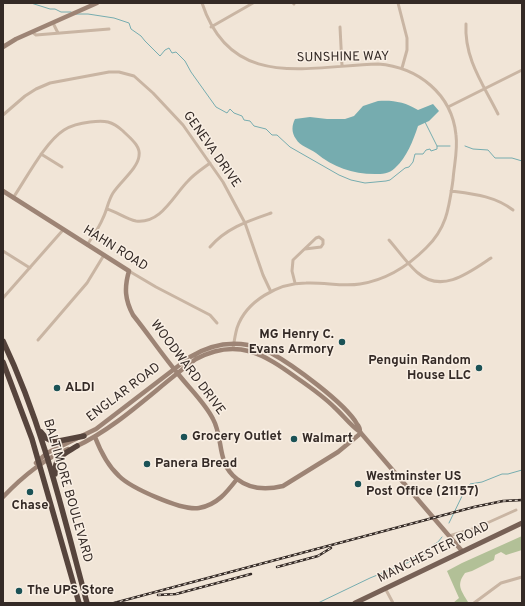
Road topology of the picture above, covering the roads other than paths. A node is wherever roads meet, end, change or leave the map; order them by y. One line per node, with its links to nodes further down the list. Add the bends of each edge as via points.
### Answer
1 (97, 3): 5 (main road)
2 (202, 3): 7 (street, SUNSHINE WAY)
3 (253, 3): 7 (street)
4 (398, 3): 14 (street, via 407,38)
5 (53, 23): 10 (main road); 11 (street)
6 (466, 24): 16 (street, via 469,57)
7 (211, 27): 13 (street, SUNSHINE WAY, via 224,45 257,64 282,69)
8 (340, 27): 13 (street)
9 (109, 29): 11 (street)
10 (32, 32): 11 (street, via 36,35); 12 (main road)
11 (58, 33)
12 (3, 47)
13 (342, 66): 14 (street, SUNSHINE WAY, via 378,64)
14 (402, 68): 17 (street, SUNSHINE WAY, via 427,81)
15 (522, 70): 16 (street)
16 (485, 89): 17 (street); 18 (street)
17 (448, 107): 23 (street, SUNSHINE WAY, via 454,122 457,142)
18 (498, 114)
19 (3, 115): 21 (street, GENEVA DRIVE, via 25,96 43,86 102,73 124,73 138,79 175,116)
20 (42, 154): 22 (street); 25 (street); 26 (street, via 60,132 69,127 99,121 108,121 116,125 134,142 139,156 137,163 113,193)
21 (210, 163): 26 (street, via 192,176 154,218 136,221); 29 (street, GENEVA DRIVE, via 232,196)
22 (62, 167)
23 (451, 191): 27 (street, via 493,198); 38 (street, SUNSHINE WAY, via 448,212 441,229 426,248)
24 (3, 192): 25 (main road, HAHN ROAD)
25 (13, 198): 30 (main road, HAHN ROAD)
26 (107, 209): 32 (street, via 101,224)
27 (513, 210)
28 (271, 212): 29 (street)
29 (245, 222): 33 (street, via 224,234); 42 (street, GENEVA DRIVE)
30 (63, 230): 32 (main road, HAHN ROAD); 39 (street)
31 (389, 240): 38 (street)
32 (87, 245): 36 (main road, HAHN ROAD)
33 (210, 247)
34 (305, 249): 34 (street, via 316,238 323,240 320,247); 41 (street, via 293,260)
35 (3, 251): 39 (street)
36 (104, 255): 40 (main road, HAHN ROAD); 45 (street, via 87,283)
37 (491, 258): 38 (street, via 459,278 444,282 421,276)
38 (409, 263): 41 (street, SUNSHINE WAY, via 385,276 362,284)
39 (30, 268): 43 (street)
40 (129, 271): 44 (street, HAHN ROAD, via 210,315); 50 (main road, WOODWARD DRIVE, via 125,288 128,306)
41 (295, 283): 42 (street, SUNSHINE WAY)
42 (271, 292): 47 (street, SUNSHINE WAY, via 255,303 244,316 237,329)
43 (3, 298)
44 (217, 323)
45 (38, 340)
46 (3, 342): 52 (highway, BALTIMORE BOULEVARD)
47 (234, 344): 48 (street, SUNSHINE WAY); 50 (main road, ENGLAR ROAD, via 207,348); 53 (main road, via 260,348 279,358 335,400 358,425)
48 (233, 349): 51 (main road, ENGLAR ROAD, via 207,354); 53 (main road, via 252,352 270,360 333,406)
49 (3, 362): 58 (highway, BALTIMORE BOULEVARD, via 28,425)
50 (174, 369): 51 (main road, WOODWARD DRIVE); 54 (main road, ENGLAR ROAD)
51 (178, 373): 55 (main road, ENGLAR ROAD); 59 (main road, WOODWARD DRIVE, via 213,418 222,459)
52 (37, 425): 54 (highway, via 46,438 54,442); 57 (highway, BALTIMORE BOULEVARD)
53 (361, 433): 59 (main road, WOODWARD DRIVE, via 338,452 283,486 258,488); 64 (main road)
54 (84, 436): 57 (main road, ENGLAR ROAD)
55 (95, 437): 56 (main road, ENGLAR ROAD); 59 (main road, via 121,478 181,507 199,508 212,504 227,493)
56 (77, 446): 57 (main road, ENGLAR ROAD); 60 (highway, via 56,462)
57 (48, 456): 58 (main road, ENGLAR ROAD); 60 (highway, BALTIMORE BOULEVARD)
58 (38, 463): 61 (main road, ENGLAR ROAD); 70 (highway, BALTIMORE BOULEVARD)
59 (237, 479)
60 (57, 491): 68 (highway, BALTIMORE BOULEVARD)
61 (3, 497)
62 (516, 510): 64 (street, via 476,528)
63 (522, 523): 65 (main road, MANCHESTER ROAD)
64 (449, 536): 65 (main road)
65 (462, 551): 67 (main road, MANCHESTER ROAD)
66 (522, 577): 69 (street, via 501,583)
67 (385, 588): 71 (main road, MANCHESTER ROAD); 72 (street)
68 (87, 601)
69 (480, 601): 73 (street)
70 (78, 602)
71 (355, 603)
72 (393, 603)
73 (474, 603)

